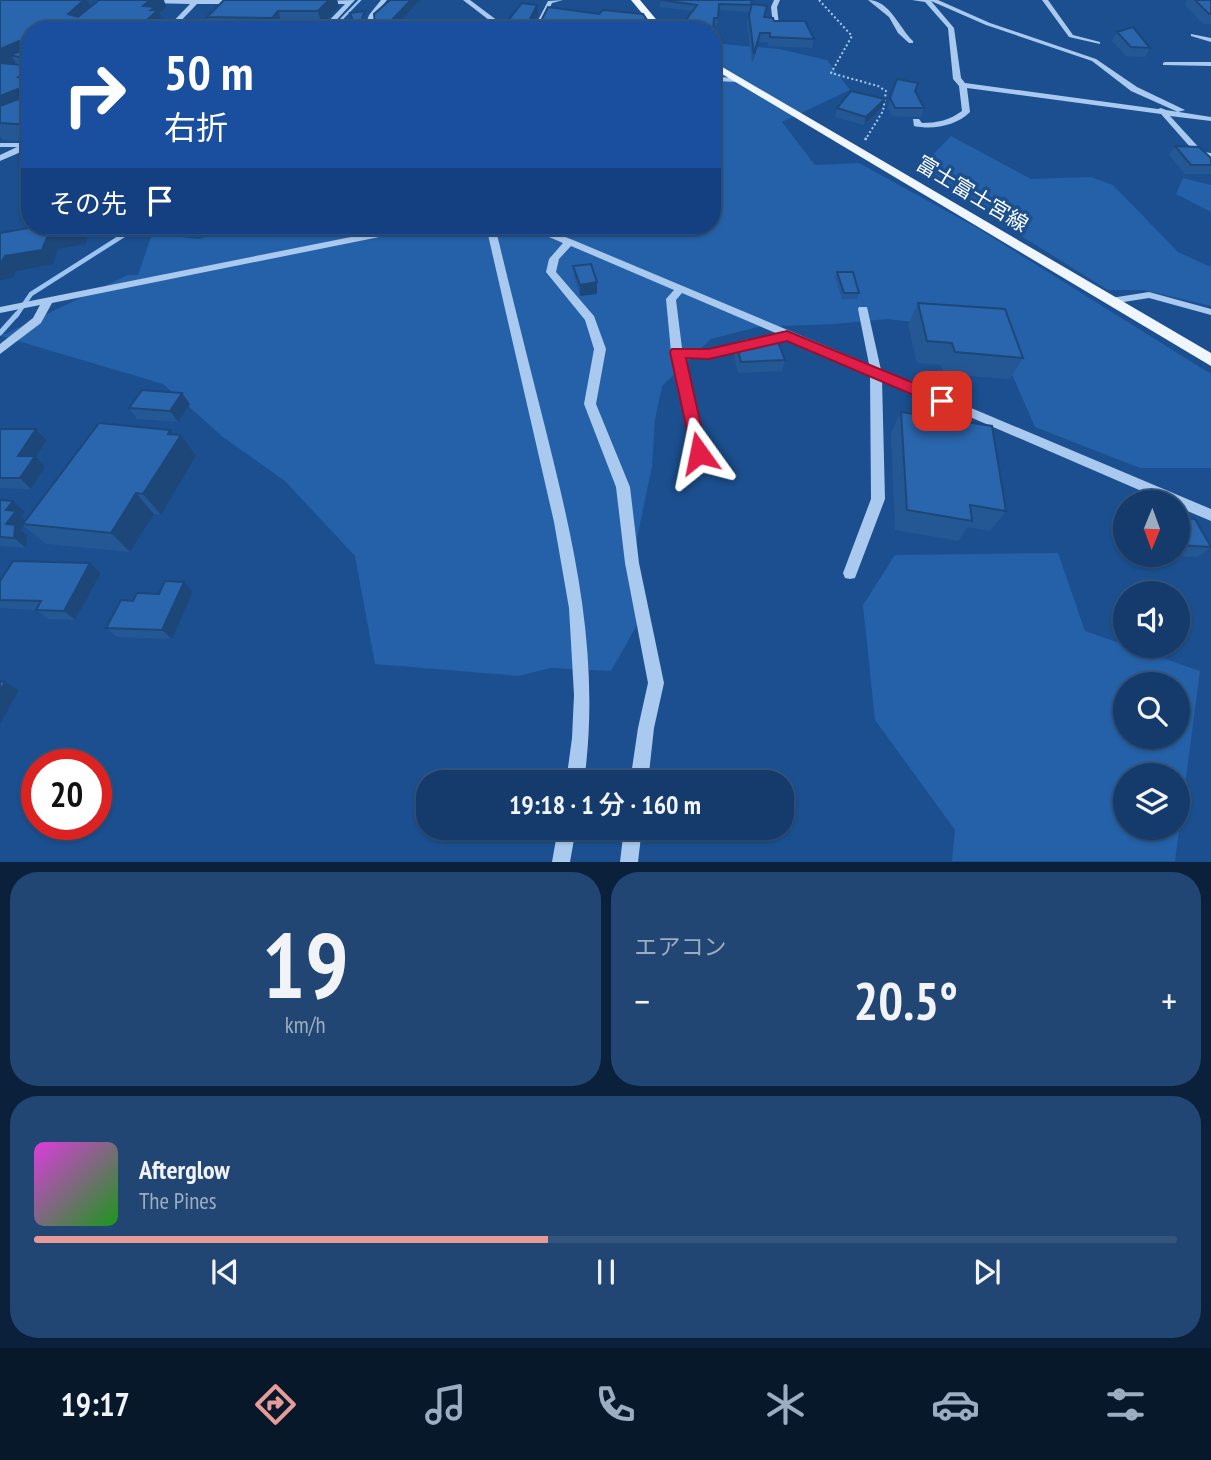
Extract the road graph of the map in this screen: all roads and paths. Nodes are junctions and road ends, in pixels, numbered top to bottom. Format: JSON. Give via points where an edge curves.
{"nodes":[{"id":1,"x":384,"y":0,"type":"edge"},
{"id":2,"x":466,"y":0,"type":"edge"},
{"id":3,"x":560,"y":0,"type":"edge"},
{"id":4,"x":635,"y":0,"type":"edge"},
{"id":5,"x":777,"y":0,"type":"edge"},
{"id":6,"x":819,"y":0,"type":"edge"},
{"id":7,"x":871,"y":0,"type":"edge"},
{"id":8,"x":915,"y":0,"type":"edge"},
{"id":9,"x":930,"y":0,"type":"edge"},
{"id":10,"x":1045,"y":0,"type":"edge"},
{"id":11,"x":351,"y":1,"type":"edge"},
{"id":12,"x":142,"y":2,"type":"edge"},
{"id":13,"x":195,"y":2,"type":"junction"},
{"id":14,"x":247,"y":2,"type":"edge"},
{"id":15,"x":311,"y":2,"type":"edge"},
{"id":16,"x":177,"y":21,"type":"edge"},
{"id":17,"x":332,"y":21,"type":"edge"},
{"id":18,"x":370,"y":21,"type":"edge"},
{"id":19,"x":495,"y":21,"type":"edge"},
{"id":20,"x":540,"y":21,"type":"edge"},
{"id":21,"x":654,"y":21,"type":"edge"},
{"id":22,"x":776,"y":25,"type":"edge"},
{"id":23,"x":1193,"y":35,"type":"dead end"},
{"id":24,"x":1211,"y":40,"type":"edge"},
{"id":25,"x":911,"y":42,"type":"dead end"},
{"id":26,"x":1098,"y":43,"type":"dead end"},
{"id":27,"x":1165,"y":64,"type":"dead end"},
{"id":28,"x":1211,"y":64,"type":"edge"},
{"id":29,"x":721,"y":69,"type":"edge"},
{"id":30,"x":721,"y":79,"type":"edge"},
{"id":31,"x":740,"y":80,"type":"junction"},
{"id":32,"x":963,"y":85,"type":"junction"},
{"id":33,"x":1153,"y":99,"type":"junction"},
{"id":34,"x":1163,"y":113,"type":"junction"},
{"id":35,"x":1207,"y":119,"type":"edge"},
{"id":36,"x":916,"y":121,"type":"dead end"},
{"id":37,"x":0,"y":145,"type":"edge"},
{"id":38,"x":21,"y":145,"type":"edge"},
{"id":39,"x":21,"y":149,"type":"edge"},
{"id":40,"x":857,"y":150,"type":"junction"},
{"id":41,"x":1211,"y":155,"type":"edge"},
{"id":42,"x":0,"y":158,"type":"edge"},
{"id":43,"x":375,"y":235,"type":"edge"},
{"id":44,"x":492,"y":235,"type":"edge"},
{"id":45,"x":552,"y":235,"type":"edge"},
{"id":46,"x":570,"y":242,"type":"junction"},
{"id":47,"x":680,"y":289,"type":"junction"},
{"id":48,"x":1111,"y":301,"type":"junction"},
{"id":49,"x":47,"y":302,"type":"junction"},
{"id":50,"x":863,"y":309,"type":"dead end"},
{"id":51,"x":0,"y":310,"type":"edge"},
{"id":52,"x":1211,"y":312,"type":"edge"},
{"id":53,"x":787,"y":335,"type":"junction"},
{"id":54,"x":0,"y":350,"type":"edge"},
{"id":55,"x":677,"y":352,"type":"junction"},
{"id":56,"x":1211,"y":360,"type":"edge"},
{"id":57,"x":876,"y":373,"type":"junction"},
{"id":58,"x":699,"y":453,"type":"dead end"},
{"id":59,"x":1211,"y":515,"type":"edge"},
{"id":60,"x":850,"y":573,"type":"dead end"},
{"id":61,"x":577,"y":770,"type":"edge"},
{"id":62,"x":641,"y":770,"type":"edge"},
{"id":63,"x":565,"y":840,"type":"edge"},
{"id":64,"x":632,"y":840,"type":"edge"},
{"id":65,"x":561,"y":862,"type":"edge"},
{"id":66,"x":629,"y":862,"type":"edge"}],
"edges":[{"from":1,"to":18,"type":"street"},
{"from":2,"to":19,"type":"street"},
{"from":3,"to":20,"type":"street","via":[[550,2]]},
{"from":4,"to":21,"type":"main road"},
{"from":5,"to":22,"type":"street"},
{"from":6,"to":40,"type":"path","via":[[852,36],[831,74],[886,91],[886,106]]},
{"from":7,"to":25,"type":"street","via":[[892,16]]},
{"from":8,"to":9,"type":"street"},
{"from":9,"to":32,"type":"street","via":[[951,28],[957,79]]},
{"from":9,"to":33,"type":"street","via":[[1094,60]]},
{"from":10,"to":26,"type":"street","via":[[1071,36]]},
{"from":11,"to":15,"type":"street"},
{"from":11,"to":17,"type":"street"},
{"from":12,"to":13,"type":"street"},
{"from":13,"to":14,"type":"street"},
{"from":13,"to":16,"type":"street"},
{"from":23,"to":24,"type":"street"},
{"from":27,"to":28,"type":"street"},
{"from":29,"to":31,"type":"main road","name":"富士富士宮線"},
{"from":30,"to":31,"type":"street"},
{"from":31,"to":40,"type":"main road","name":"富士富士宮線"},
{"from":32,"to":34,"type":"street"},
{"from":32,"to":36,"type":"street","via":[[966,112],[961,117],[926,127]]},
{"from":33,"to":34,"type":"street"},
{"from":33,"to":35,"type":"street"},
{"from":34,"to":35,"type":"street"},
{"from":34,"to":41,"type":"street","via":[[1200,154]]},
{"from":37,"to":38,"type":"street"},
{"from":39,"to":42,"type":"street"},
{"from":40,"to":48,"type":"main road","name":"富士富士宮線"},
{"from":43,"to":49,"type":"street"},
{"from":44,"to":61,"type":"street","via":[[561,521],[582,644]]},
{"from":45,"to":46,"type":"street"},
{"from":46,"to":47,"type":"street"},
{"from":46,"to":62,"type":"street","via":[[556,255],[551,272],[590,319],[600,349],[590,404],[623,487],[632,564],[656,683]]},
{"from":47,"to":53,"type":"street"},
{"from":47,"to":55,"type":"street","via":[[671,299]]},
{"from":48,"to":52,"type":"street","via":[[1149,295]]},
{"from":48,"to":56,"type":"main road","name":"富士富士宮線"},
{"from":49,"to":51,"type":"street"},
{"from":49,"to":54,"type":"street","via":[[37,320]]},
{"from":50,"to":57,"type":"street"},
{"from":53,"to":55,"type":"street","via":[[709,354]]},
{"from":53,"to":57,"type":"street"},
{"from":55,"to":58,"type":"street"},
{"from":57,"to":59,"type":"street"},
{"from":57,"to":60,"type":"street","via":[[878,499]]},
{"from":63,"to":65,"type":"street"},
{"from":64,"to":66,"type":"street"}]}
